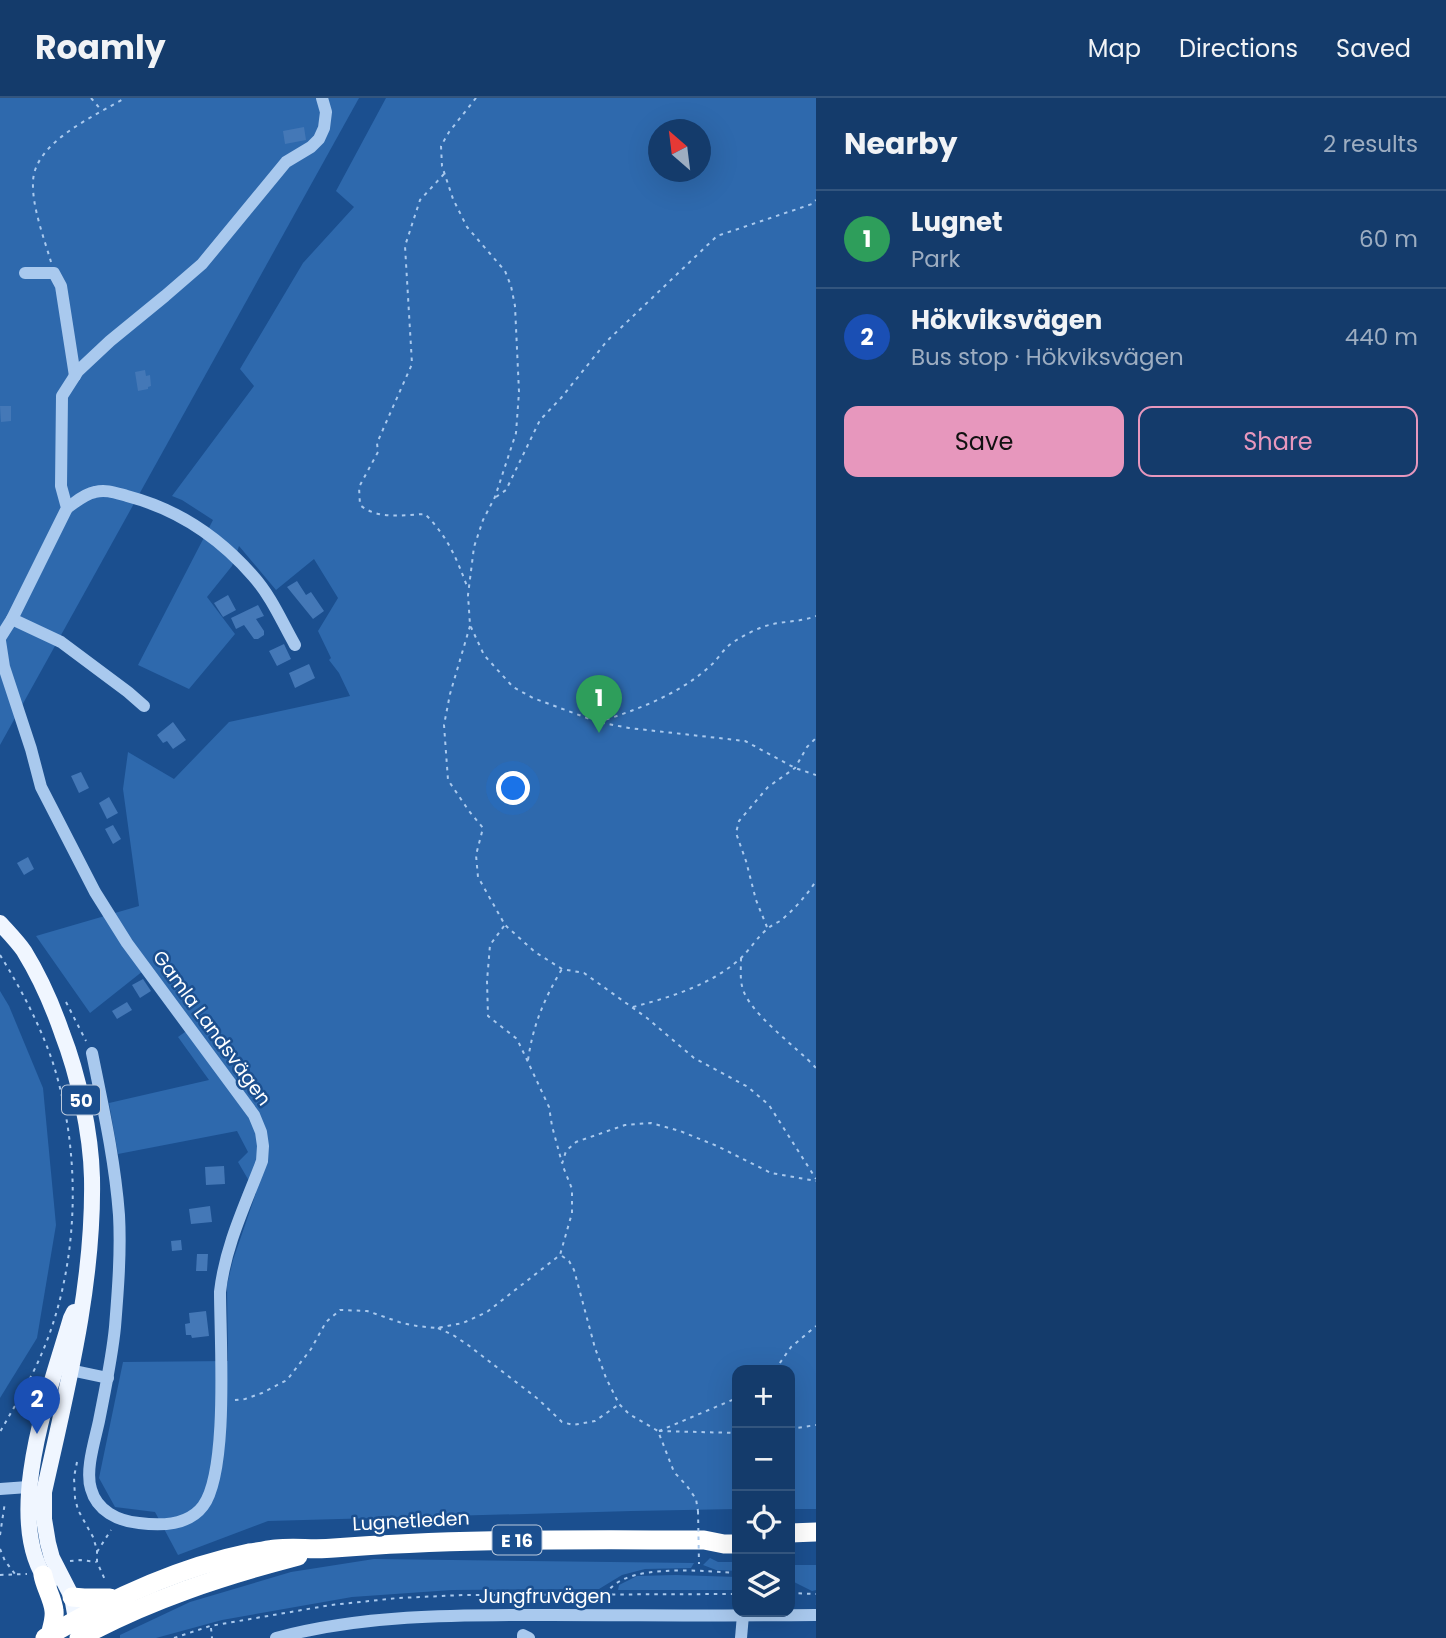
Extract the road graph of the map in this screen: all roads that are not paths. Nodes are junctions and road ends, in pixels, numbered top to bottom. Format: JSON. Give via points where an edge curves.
{"nodes":[{"id":1,"x":322,"y":98,"type":"edge"},
{"id":2,"x":25,"y":274,"type":"dead end"},
{"id":3,"x":75,"y":376,"type":"junction"},
{"id":4,"x":67,"y":508,"type":"junction"},
{"id":5,"x":12,"y":619,"type":"junction"},
{"id":6,"x":0,"y":640,"type":"edge"},
{"id":7,"x":295,"y":645,"type":"dead end"},
{"id":8,"x":144,"y":706,"type":"dead end"},
{"id":9,"x":0,"y":923,"type":"edge"},
{"id":10,"x":92,"y":1053,"type":"dead end"},
{"id":11,"x":63,"y":1368,"type":"junction"},
{"id":12,"x":108,"y":1378,"type":"junction"},
{"id":13,"x":36,"y":1487,"type":"junction"},
{"id":14,"x":4,"y":1489,"type":"edge"},
{"id":15,"x":816,"y":1532,"type":"edge"},
{"id":16,"x":795,"y":1533,"type":"edge"},
{"id":17,"x":732,"y":1535,"type":"edge"},
{"id":18,"x":704,"y":1540,"type":"junction"},
{"id":19,"x":732,"y":1544,"type":"edge"},
{"id":20,"x":795,"y":1544,"type":"edge"},
{"id":21,"x":816,"y":1545,"type":"edge"},
{"id":22,"x":330,"y":1549,"type":"junction"},
{"id":23,"x":37,"y":1574,"type":"junction"},
{"id":24,"x":111,"y":1594,"type":"junction"},
{"id":25,"x":72,"y":1597,"type":"junction"},
{"id":26,"x":732,"y":1615,"type":"edge"},
{"id":27,"x":795,"y":1615,"type":"edge"},
{"id":28,"x":816,"y":1615,"type":"edge"},
{"id":29,"x":743,"y":1617,"type":"edge"},
{"id":30,"x":80,"y":1631,"type":"edge"},
{"id":31,"x":333,"y":1632,"type":"edge"},
{"id":32,"x":47,"y":1637,"type":"edge"},
{"id":33,"x":276,"y":1638,"type":"edge"},
{"id":34,"x":523,"y":1638,"type":"edge"},
{"id":35,"x":529,"y":1638,"type":"edge"},
{"id":36,"x":741,"y":1638,"type":"edge"}],
"edges":[{"from":1,"to":3,"type":"street","via":[[326,112],[318,139],[286,162],[202,264]]},
{"from":2,"to":3,"type":"street","via":[[54,273],[61,286]]},
{"from":3,"to":4,"type":"street","via":[[62,396],[61,486]]},
{"from":4,"to":5,"type":"street"},
{"from":4,"to":7,"type":"street","via":[[84,495],[108,491],[166,509],[203,530],[255,577]]},
{"from":5,"to":6,"type":"street"},
{"from":5,"to":8,"type":"street","via":[[61,642]]},
{"from":6,"to":12,"type":"street","name":"Gamla Landsvägen","via":[[41,787],[95,892],[127,943],[254,1115],[261,1132],[262,1161],[221,1278],[216,1472],[202,1507],[187,1519],[162,1525],[137,1523],[118,1518],[94,1498],[89,1479],[91,1459]]},
{"from":9,"to":11,"type":"main road","number":"50","via":[[22,949],[49,997],[72,1059],[86,1124],[92,1175],[91,1230],[83,1297],[71,1318]]},
{"from":10,"to":12,"type":"street","via":[[119,1218],[116,1318]]},
{"from":11,"to":12,"type":"street"},
{"from":11,"to":13,"type":"main road","number":"50","via":[[37,1434]]},
{"from":13,"to":14,"type":"street"},
{"from":13,"to":23,"type":"main road","number":"50","via":[[30,1533]]},
{"from":13,"to":25,"type":"main road","number":"50","via":[[52,1558]]},
{"from":15,"to":16,"type":"highway"},
{"from":17,"to":18,"type":"highway","name":"Lugnetleden","number":"E 16"},
{"from":18,"to":19,"type":"highway","name":"Lugnetleden","number":"E 16"},
{"from":18,"to":22,"type":"highway","name":"Lugnetleden","number":"E 16","via":[[433,1542]]},
{"from":20,"to":21,"type":"highway"},
{"from":22,"to":24,"type":"highway","name":"Lugnetleden","number":"E 16","via":[[247,1554]]},
{"from":22,"to":30,"type":"highway","name":"Lugnetleden","number":"E 16","via":[[187,1588]]},
{"from":23,"to":30,"type":"main road","number":"50"},
{"from":23,"to":32,"type":"highway","number":"50","via":[[54,1609]]},
{"from":24,"to":25,"type":"highway"},
{"from":24,"to":30,"type":"highway","name":"Lugnetleden","number":"E 16"},
{"from":25,"to":30,"type":"main road","number":"50"},
{"from":26,"to":31,"type":"street","name":"Jungfruvägen","via":[[379,1619]]},
{"from":27,"to":28,"type":"street","name":"Jungfruvägen"},
{"from":29,"to":36,"type":"street"},
{"from":30,"to":32,"type":"highway","name":"Lugnetleden","number":"E 16"},
{"from":31,"to":33,"type":"street","name":"Jungfruvägen"},
{"from":34,"to":35,"type":"street","via":[[523,1634]]}]}
